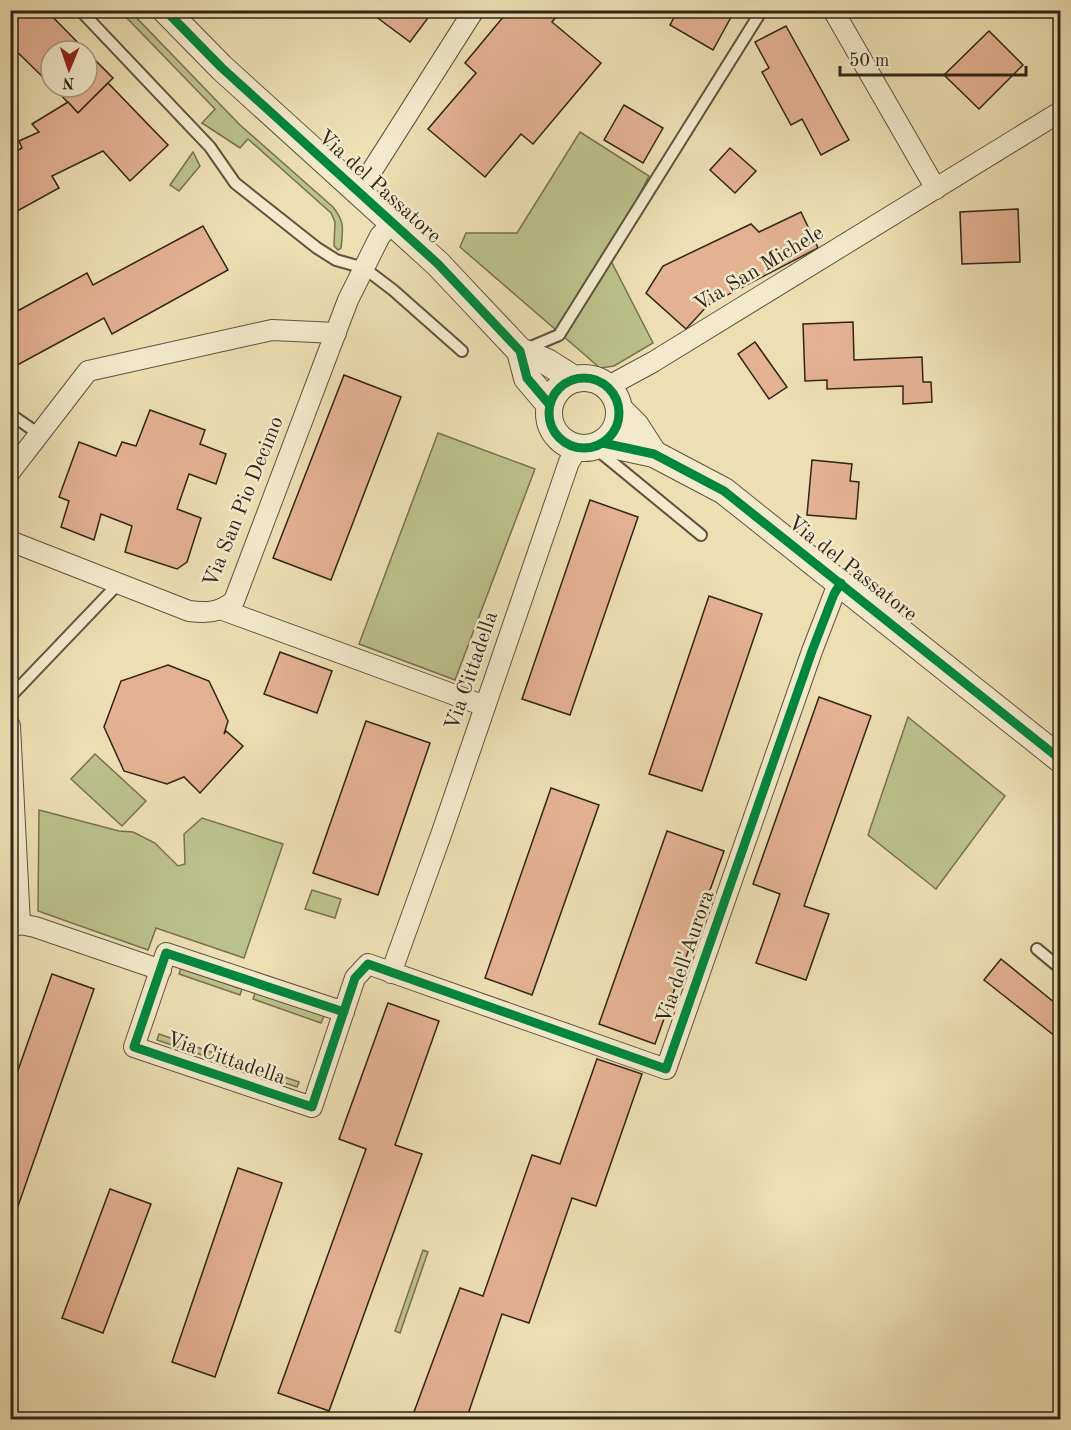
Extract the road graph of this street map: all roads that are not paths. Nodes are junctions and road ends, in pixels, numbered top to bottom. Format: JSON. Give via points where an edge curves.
{"nodes":[{"id":1,"x":80,"y":10,"type":"edge"},
{"id":2,"x":165,"y":10,"type":"edge"},
{"id":3,"x":474,"y":10,"type":"edge"},
{"id":4,"x":762,"y":10,"type":"edge"},
{"id":5,"x":833,"y":10,"type":"edge"},
{"id":6,"x":1060,"y":112,"type":"edge"},
{"id":7,"x":936,"y":189,"type":"junction"},
{"id":8,"x":359,"y":191,"type":"junction"},
{"id":9,"x":393,"y":222,"type":"junction"},
{"id":10,"x":364,"y":268,"type":"junction"},
{"id":11,"x":336,"y":333,"type":"junction"},
{"id":12,"x":462,"y":351,"type":"dead end"},
{"id":13,"x":520,"y":351,"type":"junction"},
{"id":14,"x":574,"y":379,"type":"junction"},
{"id":15,"x":607,"y":387,"type":"junction"},
{"id":16,"x":549,"y":404,"type":"junction"},
{"id":17,"x":619,"y":409,"type":"junction"},
{"id":18,"x":10,"y":414,"type":"edge"},
{"id":19,"x":39,"y":434,"type":"junction"},
{"id":20,"x":592,"y":446,"type":"junction"},
{"id":21,"x":654,"y":454,"type":"junction"},
{"id":22,"x":10,"y":472,"type":"edge"},
{"id":23,"x":701,"y":536,"type":"dead end"},
{"id":24,"x":10,"y":541,"type":"edge"},
{"id":25,"x":119,"y":583,"type":"junction"},
{"id":26,"x":841,"y":583,"type":"junction"},
{"id":27,"x":223,"y":610,"type":"junction"},
{"id":28,"x":10,"y":697,"type":"edge"},
{"id":29,"x":485,"y":706,"type":"junction"},
{"id":30,"x":10,"y":726,"type":"edge"},
{"id":31,"x":1060,"y":759,"type":"edge"},
{"id":32,"x":15,"y":926,"type":"edge"},
{"id":33,"x":1037,"y":949,"type":"dead end"},
{"id":34,"x":1060,"y":968,"type":"edge"},
{"id":35,"x":160,"y":970,"type":"junction"},
{"id":36,"x":391,"y":973,"type":"junction"},
{"id":37,"x":344,"y":1012,"type":"junction"}],
"edges":[{"from":1,"to":10,"type":"lane","via":[[210,147],[235,183],[317,248],[336,260]]},
{"from":2,"to":8,"type":"street","name":"Via del Passatore","via":[[222,68]]},
{"from":3,"to":8,"type":"street","name":"Via del Passatore"},
{"from":4,"to":13,"type":"lane","via":[[559,335]]},
{"from":5,"to":7,"type":"street"},
{"from":6,"to":7,"type":"street","name":"Via San Michele"},
{"from":7,"to":15,"type":"street","name":"Via San Michele"},
{"from":8,"to":9,"type":"street","name":"Via del Passatore"},
{"from":9,"to":10,"type":"street","name":"Via San Pio Decimo","via":[[380,236]]},
{"from":9,"to":13,"type":"street","name":"Via del Passatore"},
{"from":10,"to":11,"type":"street","name":"Via San Pio Decimo"},
{"from":10,"to":12,"type":"lane"},
{"from":11,"to":19,"type":"street","via":[[272,330],[88,371]]},
{"from":11,"to":27,"type":"street","name":"Via San Pio Decimo","via":[[234,601]]},
{"from":13,"to":14,"type":"street","name":"Via del Passatore"},
{"from":13,"to":16,"type":"street","name":"Via del Passatore","via":[[527,378]]},
{"from":14,"to":15,"type":"street","via":[[586,378]]},
{"from":14,"to":16,"type":"street","via":[[563,385]]},
{"from":15,"to":17,"type":"street"},
{"from":16,"to":20,"type":"street","via":[[548,416],[558,438],[567,444]]},
{"from":17,"to":20,"type":"street","via":[[616,428]]},
{"from":17,"to":21,"type":"street","name":"Via del Passatore"},
{"from":18,"to":19,"type":"lane"},
{"from":19,"to":22,"type":"street"},
{"from":20,"to":21,"type":"street","name":"Via del Passatore"},
{"from":20,"to":23,"type":"lane"},
{"from":20,"to":29,"type":"street","name":"Via Cittadella","via":[[569,462]]},
{"from":21,"to":26,"type":"street","name":"Via del Passatore","via":[[724,491]]},
{"from":24,"to":25,"type":"street","name":"Via San Pio Decimo"},
{"from":25,"to":27,"type":"street","name":"Via San Pio Decimo","via":[[189,611]]},
{"from":25,"to":28,"type":"lane"},
{"from":26,"to":31,"type":"street","name":"Via del Passatore"},
{"from":26,"to":36,"type":"street","name":"Via dell'Aurora","via":[[812,651],[666,1069]]},
{"from":27,"to":29,"type":"street"},
{"from":29,"to":36,"type":"street","name":"Via Cittadella"},
{"from":30,"to":32,"type":"street"},
{"from":32,"to":35,"type":"street","via":[[35,927]]},
{"from":33,"to":34,"type":"lane"},
{"from":35,"to":37,"type":"street","via":[[166,953]]},
{"from":35,"to":37,"type":"street","name":"Via Cittadella","via":[[134,1047],[312,1107]]},
{"from":36,"to":37,"type":"street","name":"Via Cittadella","via":[[368,964],[356,978]]}]}
